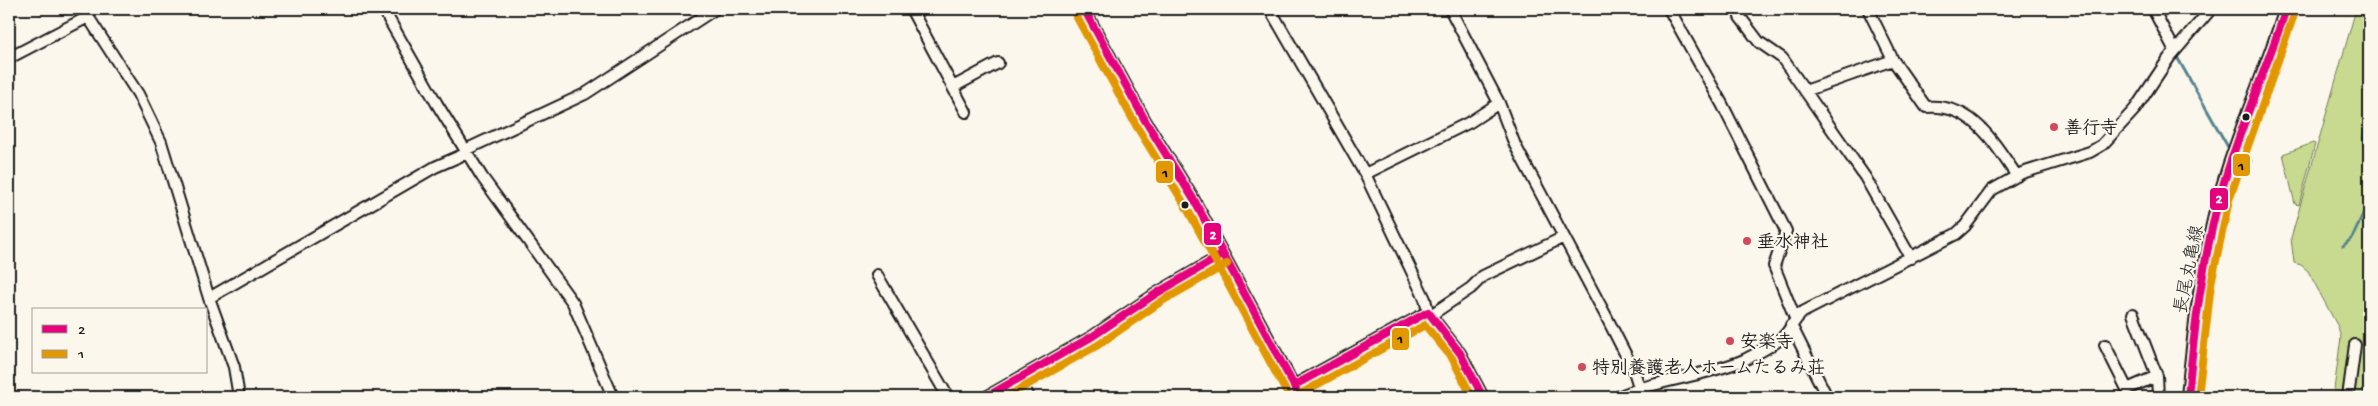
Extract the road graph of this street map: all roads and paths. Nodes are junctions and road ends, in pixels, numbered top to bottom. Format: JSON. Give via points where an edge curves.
{"nodes":[{"id":1,"x":383,"y":9,"type":"edge"},
{"id":2,"x":715,"y":9,"type":"edge"},
{"id":3,"x":911,"y":9,"type":"edge"},
{"id":4,"x":1084,"y":9,"type":"edge"},
{"id":5,"x":1270,"y":9,"type":"edge"},
{"id":6,"x":1450,"y":9,"type":"edge"},
{"id":7,"x":1669,"y":9,"type":"edge"},
{"id":8,"x":1739,"y":9,"type":"edge"},
{"id":9,"x":1868,"y":9,"type":"edge"},
{"id":10,"x":2153,"y":9,"type":"edge"},
{"id":11,"x":2211,"y":9,"type":"edge"},
{"id":12,"x":2286,"y":9,"type":"edge"},
{"id":13,"x":86,"y":13,"type":"edge"},
{"id":14,"x":2175,"y":51,"type":"junction"},
{"id":15,"x":9,"y":58,"type":"edge"},
{"id":16,"x":1893,"y":60,"type":"junction"},
{"id":17,"x":998,"y":63,"type":"dead end"},
{"id":18,"x":953,"y":87,"type":"junction"},
{"id":19,"x":1805,"y":91,"type":"junction"},
{"id":20,"x":1499,"y":103,"type":"junction"},
{"id":21,"x":966,"y":112,"type":"dead end"},
{"id":22,"x":466,"y":152,"type":"junction"},
{"id":23,"x":1365,"y":174,"type":"junction"},
{"id":24,"x":2017,"y":176,"type":"junction"},
{"id":25,"x":1564,"y":237,"type":"junction"},
{"id":26,"x":1222,"y":256,"type":"junction"},
{"id":27,"x":1911,"y":258,"type":"junction"},
{"id":28,"x":877,"y":275,"type":"dead end"},
{"id":29,"x":209,"y":298,"type":"junction"},
{"id":30,"x":1430,"y":313,"type":"junction"},
{"id":31,"x":2133,"y":314,"type":"dead end"},
{"id":32,"x":1793,"y":321,"type":"junction"},
{"id":33,"x":2106,"y":345,"type":"dead end"},
{"id":34,"x":2355,"y":345,"type":"dead end"},
{"id":35,"x":2157,"y":376,"type":"junction"},
{"id":36,"x":1014,"y":380,"type":"junction"},
{"id":37,"x":1295,"y":385,"type":"junction"},
{"id":38,"x":1639,"y":387,"type":"junction"},
{"id":39,"x":239,"y":397,"type":"edge"},
{"id":40,"x":613,"y":397,"type":"edge"},
{"id":41,"x":948,"y":397,"type":"edge"},
{"id":42,"x":986,"y":397,"type":"edge"},
{"id":43,"x":1029,"y":397,"type":"edge"},
{"id":44,"x":1300,"y":397,"type":"edge"},
{"id":45,"x":1483,"y":397,"type":"edge"},
{"id":46,"x":1618,"y":397,"type":"edge"},
{"id":47,"x":1827,"y":397,"type":"edge"},
{"id":48,"x":2158,"y":397,"type":"edge"},
{"id":49,"x":2188,"y":397,"type":"edge"},
{"id":50,"x":2348,"y":397,"type":"edge"}],
"edges":[{"from":1,"to":22,"type":"street"},
{"from":2,"to":22,"type":"street","via":[[585,94]]},
{"from":3,"to":18,"type":"street"},
{"from":4,"to":26,"type":"street","via":[[1137,107],[1194,200]]},
{"from":5,"to":23,"type":"street"},
{"from":6,"to":20,"type":"street"},
{"from":7,"to":32,"type":"street","via":[[1722,104],[1786,231],[1774,266]]},
{"from":8,"to":19,"type":"street","via":[[1740,16],[1759,42],[1782,58]]},
{"from":9,"to":16,"type":"street"},
{"from":10,"to":14,"type":"street"},
{"from":11,"to":14,"type":"street"},
{"from":12,"to":49,"type":"main road","name":"長尾丸亀線","via":[[2228,170],[2208,246],[2194,328]]},
{"from":13,"to":15,"type":"street"},
{"from":13,"to":29,"type":"street","via":[[150,116]]},
{"from":14,"to":24,"type":"street","via":[[2135,109],[2102,144],[2090,152]]},
{"from":16,"to":19,"type":"street"},
{"from":16,"to":24,"type":"street","via":[[1926,107],[1953,109],[1969,117]]},
{"from":17,"to":18,"type":"street"},
{"from":18,"to":21,"type":"street"},
{"from":19,"to":27,"type":"street","via":[[1864,177]]},
{"from":20,"to":23,"type":"street","via":[[1470,122]]},
{"from":20,"to":25,"type":"street","via":[[1515,145]]},
{"from":22,"to":29,"type":"street"},
{"from":22,"to":40,"type":"street","via":[[573,303]]},
{"from":23,"to":30,"type":"street"},
{"from":24,"to":27,"type":"street","via":[[1992,190],[1956,234]]},
{"from":25,"to":30,"type":"street","via":[[1484,276],[1471,288]]},
{"from":25,"to":38,"type":"street"},
{"from":26,"to":36,"type":"street","via":[[1164,288],[1093,336]]},
{"from":26,"to":37,"type":"street"},
{"from":27,"to":32,"type":"street","via":[[1811,307]]},
{"from":28,"to":41,"type":"street"},
{"from":29,"to":39,"type":"street","via":[[234,367]]},
{"from":30,"to":37,"type":"street"},
{"from":30,"to":45,"type":"street","via":[[1460,353]]},
{"from":31,"to":35,"type":"street"},
{"from":32,"to":38,"type":"street","via":[[1785,336],[1745,359]]},
{"from":32,"to":47,"type":"street"},
{"from":33,"to":35,"type":"street","via":[[2127,389]]},
{"from":34,"to":50,"type":"street"},
{"from":35,"to":48,"type":"street"},
{"from":36,"to":42,"type":"street"},
{"from":36,"to":43,"type":"street","via":[[1022,384]]},
{"from":37,"to":44,"type":"street"},
{"from":38,"to":46,"type":"street"}]}
